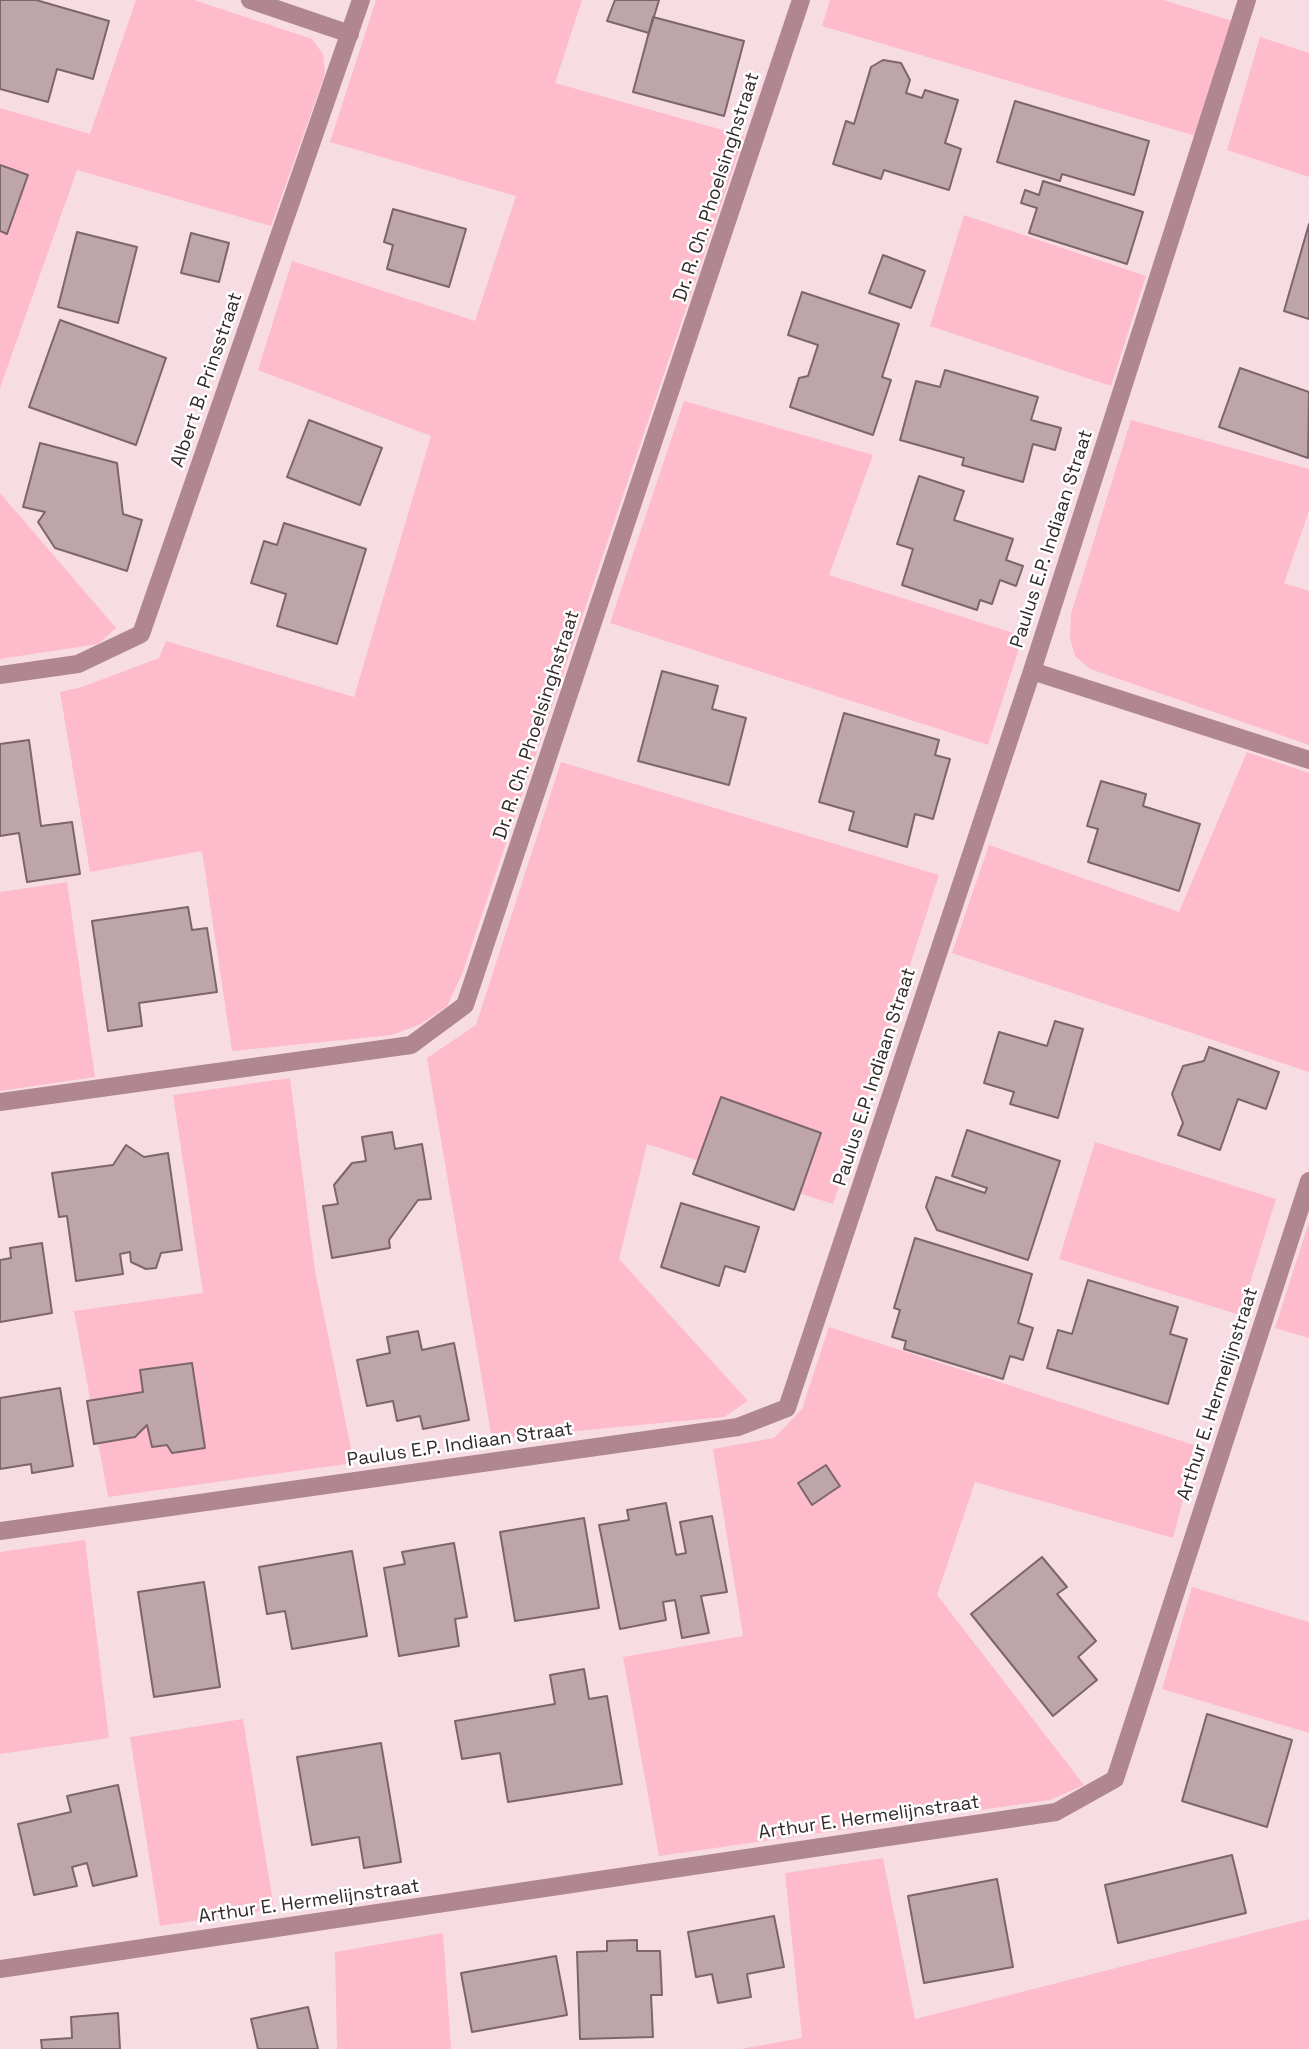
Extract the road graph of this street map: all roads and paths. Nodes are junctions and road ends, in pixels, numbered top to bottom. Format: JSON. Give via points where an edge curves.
{"nodes":[{"id":1,"x":250,"y":0,"type":"edge"},
{"id":2,"x":361,"y":0,"type":"edge"},
{"id":3,"x":801,"y":0,"type":"edge"},
{"id":4,"x":1247,"y":0,"type":"edge"},
{"id":5,"x":350,"y":34,"type":"junction"},
{"id":6,"x":1032,"y":671,"type":"junction"},
{"id":7,"x":0,"y":675,"type":"edge"},
{"id":8,"x":1309,"y":760,"type":"edge"},
{"id":9,"x":0,"y":1102,"type":"edge"},
{"id":10,"x":1309,"y":1181,"type":"edge"},
{"id":11,"x":0,"y":1531,"type":"edge"},
{"id":12,"x":0,"y":1969,"type":"edge"}],
"edges":[{"from":1,"to":5,"type":"street"},
{"from":2,"to":5,"type":"street","name":"Albert B. Prinsstraat"},
{"from":3,"to":9,"type":"street","name":"Dr. R. Ch. Phoelsinghstraat","via":[[465,1005],[411,1045]]},
{"from":4,"to":6,"type":"street","name":"Paulus E.P. Indiaan Straat"},
{"from":5,"to":7,"type":"street","name":"Albert B. Prinsstraat","via":[[141,634],[78,664]]},
{"from":6,"to":8,"type":"street"},
{"from":6,"to":11,"type":"street","name":"Paulus E.P. Indiaan Straat","via":[[787,1408],[738,1427]]},
{"from":10,"to":12,"type":"street","name":"Arthur E. Hermelijnstraat","via":[[1115,1779],[1056,1812]]}]}
